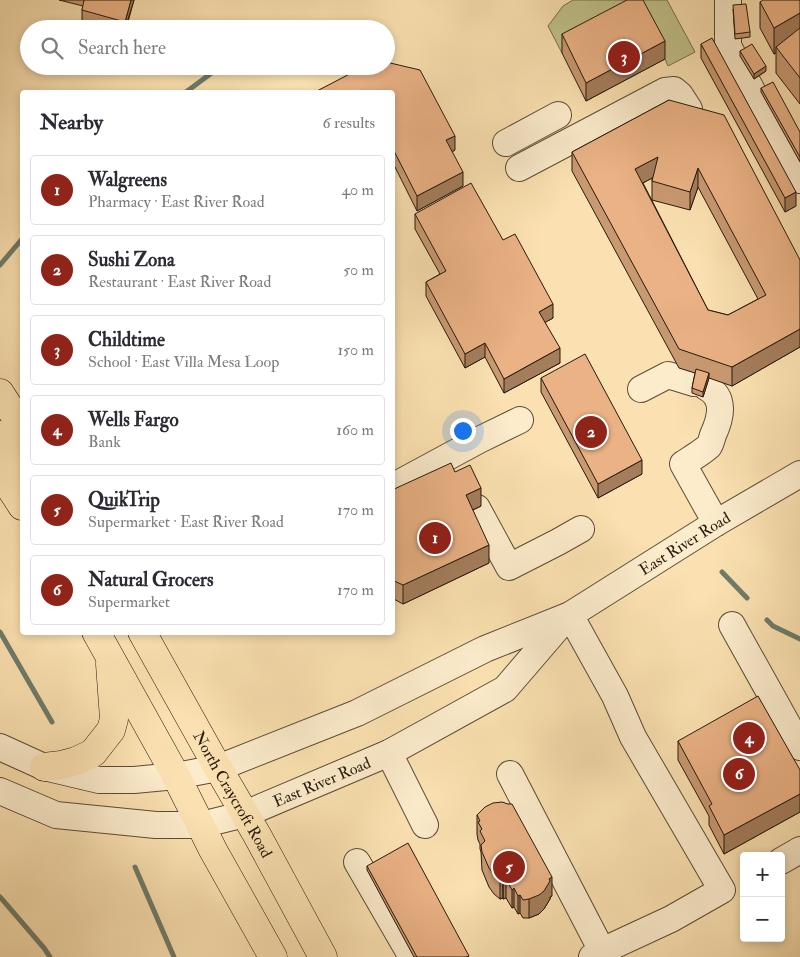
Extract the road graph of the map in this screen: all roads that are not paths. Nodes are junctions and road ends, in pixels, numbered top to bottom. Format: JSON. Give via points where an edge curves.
{"nodes":[{"id":1,"x":728,"y":0,"type":"edge"},
{"id":2,"x":689,"y":109,"type":"edge"},
{"id":3,"x":558,"y":116,"type":"dead end"},
{"id":4,"x":506,"y":143,"type":"dead end"},
{"id":5,"x":519,"y":168,"type":"dead end"},
{"id":6,"x":800,"y":180,"type":"edge"},
{"id":7,"x":642,"y":389,"type":"dead end"},
{"id":8,"x":0,"y":393,"type":"edge"},
{"id":9,"x":520,"y":420,"type":"dead end"},
{"id":10,"x":20,"y":424,"type":"edge"},
{"id":11,"x":0,"y":435,"type":"edge"},
{"id":12,"x":20,"y":467,"type":"edge"},
{"id":13,"x":0,"y":472,"type":"edge"},
{"id":14,"x":800,"y":474,"type":"edge"},
{"id":15,"x":395,"y":486,"type":"edge"},
{"id":16,"x":20,"y":503,"type":"edge"},
{"id":17,"x":477,"y":508,"type":"edge"},
{"id":18,"x":716,"y":523,"type":"junction"},
{"id":19,"x":581,"y":528,"type":"dead end"},
{"id":20,"x":570,"y":615,"type":"junction"},
{"id":21,"x":732,"y":625,"type":"dead end"},
{"id":22,"x":144,"y":635,"type":"edge"},
{"id":23,"x":103,"y":644,"type":"edge"},
{"id":24,"x":0,"y":747,"type":"edge"},
{"id":25,"x":800,"y":747,"type":"edge"},
{"id":26,"x":389,"y":753,"type":"junction"},
{"id":27,"x":44,"y":767,"type":"junction"},
{"id":28,"x":218,"y":768,"type":"junction"},
{"id":29,"x":510,"y":774,"type":"dead end"},
{"id":30,"x":176,"y":776,"type":"junction"},
{"id":31,"x":0,"y":791,"type":"edge"},
{"id":32,"x":245,"y":814,"type":"junction"},
{"id":33,"x":201,"y":825,"type":"junction"},
{"id":34,"x":426,"y":825,"type":"dead end"},
{"id":35,"x":800,"y":850,"type":"edge"},
{"id":36,"x":785,"y":858,"type":"edge"},
{"id":37,"x":357,"y":862,"type":"dead end"},
{"id":38,"x":597,"y":954,"type":"edge"},
{"id":39,"x":272,"y":957,"type":"edge"},
{"id":40,"x":323,"y":957,"type":"edge"},
{"id":41,"x":412,"y":957,"type":"edge"}],
"edges":[{"from":1,"to":6,"type":"street","via":[[728,46]]},
{"from":2,"to":5,"type":"street","via":[[674,90],[665,91]]},
{"from":3,"to":4,"type":"street"},
{"from":7,"to":18,"type":"street","via":[[668,375],[713,390],[718,398],[719,422],[708,446],[683,464]]},
{"from":8,"to":10,"type":"main road"},
{"from":9,"to":15,"type":"street","via":[[456,467]]},
{"from":11,"to":12,"type":"main road"},
{"from":13,"to":16,"type":"main road"},
{"from":14,"to":18,"type":"street","name":"East River Road"},
{"from":17,"to":19,"type":"street","via":[[509,567]]},
{"from":18,"to":20,"type":"street","name":"East River Road"},
{"from":20,"to":26,"type":"street","name":"East River Road","via":[[505,689]]},
{"from":20,"to":28,"type":"street","name":"East River Road","via":[[485,649],[357,713]]},
{"from":20,"to":38,"type":"street","via":[[634,737],[722,890]]},
{"from":21,"to":25,"type":"street"},
{"from":22,"to":28,"type":"main road","name":"North Craycroft Road"},
{"from":23,"to":27,"type":"main road","via":[[114,719],[110,730],[93,753],[76,761]]},
{"from":23,"to":30,"type":"main road"},
{"from":24,"to":27,"type":"street","name":"East River Road"},
{"from":26,"to":32,"type":"street","name":"East River Road"},
{"from":26,"to":34,"type":"street"},
{"from":27,"to":30,"type":"street","name":"East River Road","via":[[99,780]]},
{"from":28,"to":30,"type":"street","name":"East River Road"},
{"from":28,"to":32,"type":"main road","name":"North Craycroft Road"},
{"from":29,"to":38,"type":"street"},
{"from":30,"to":33,"type":"main road"},
{"from":31,"to":33,"type":"street","name":"East River Road","via":[[56,815],[156,825]]},
{"from":32,"to":33,"type":"street","name":"East River Road"},
{"from":32,"to":40,"type":"main road","name":"North Craycroft Road"},
{"from":33,"to":39,"type":"main road"},
{"from":35,"to":36,"type":"street"},
{"from":37,"to":41,"type":"street"}]}
